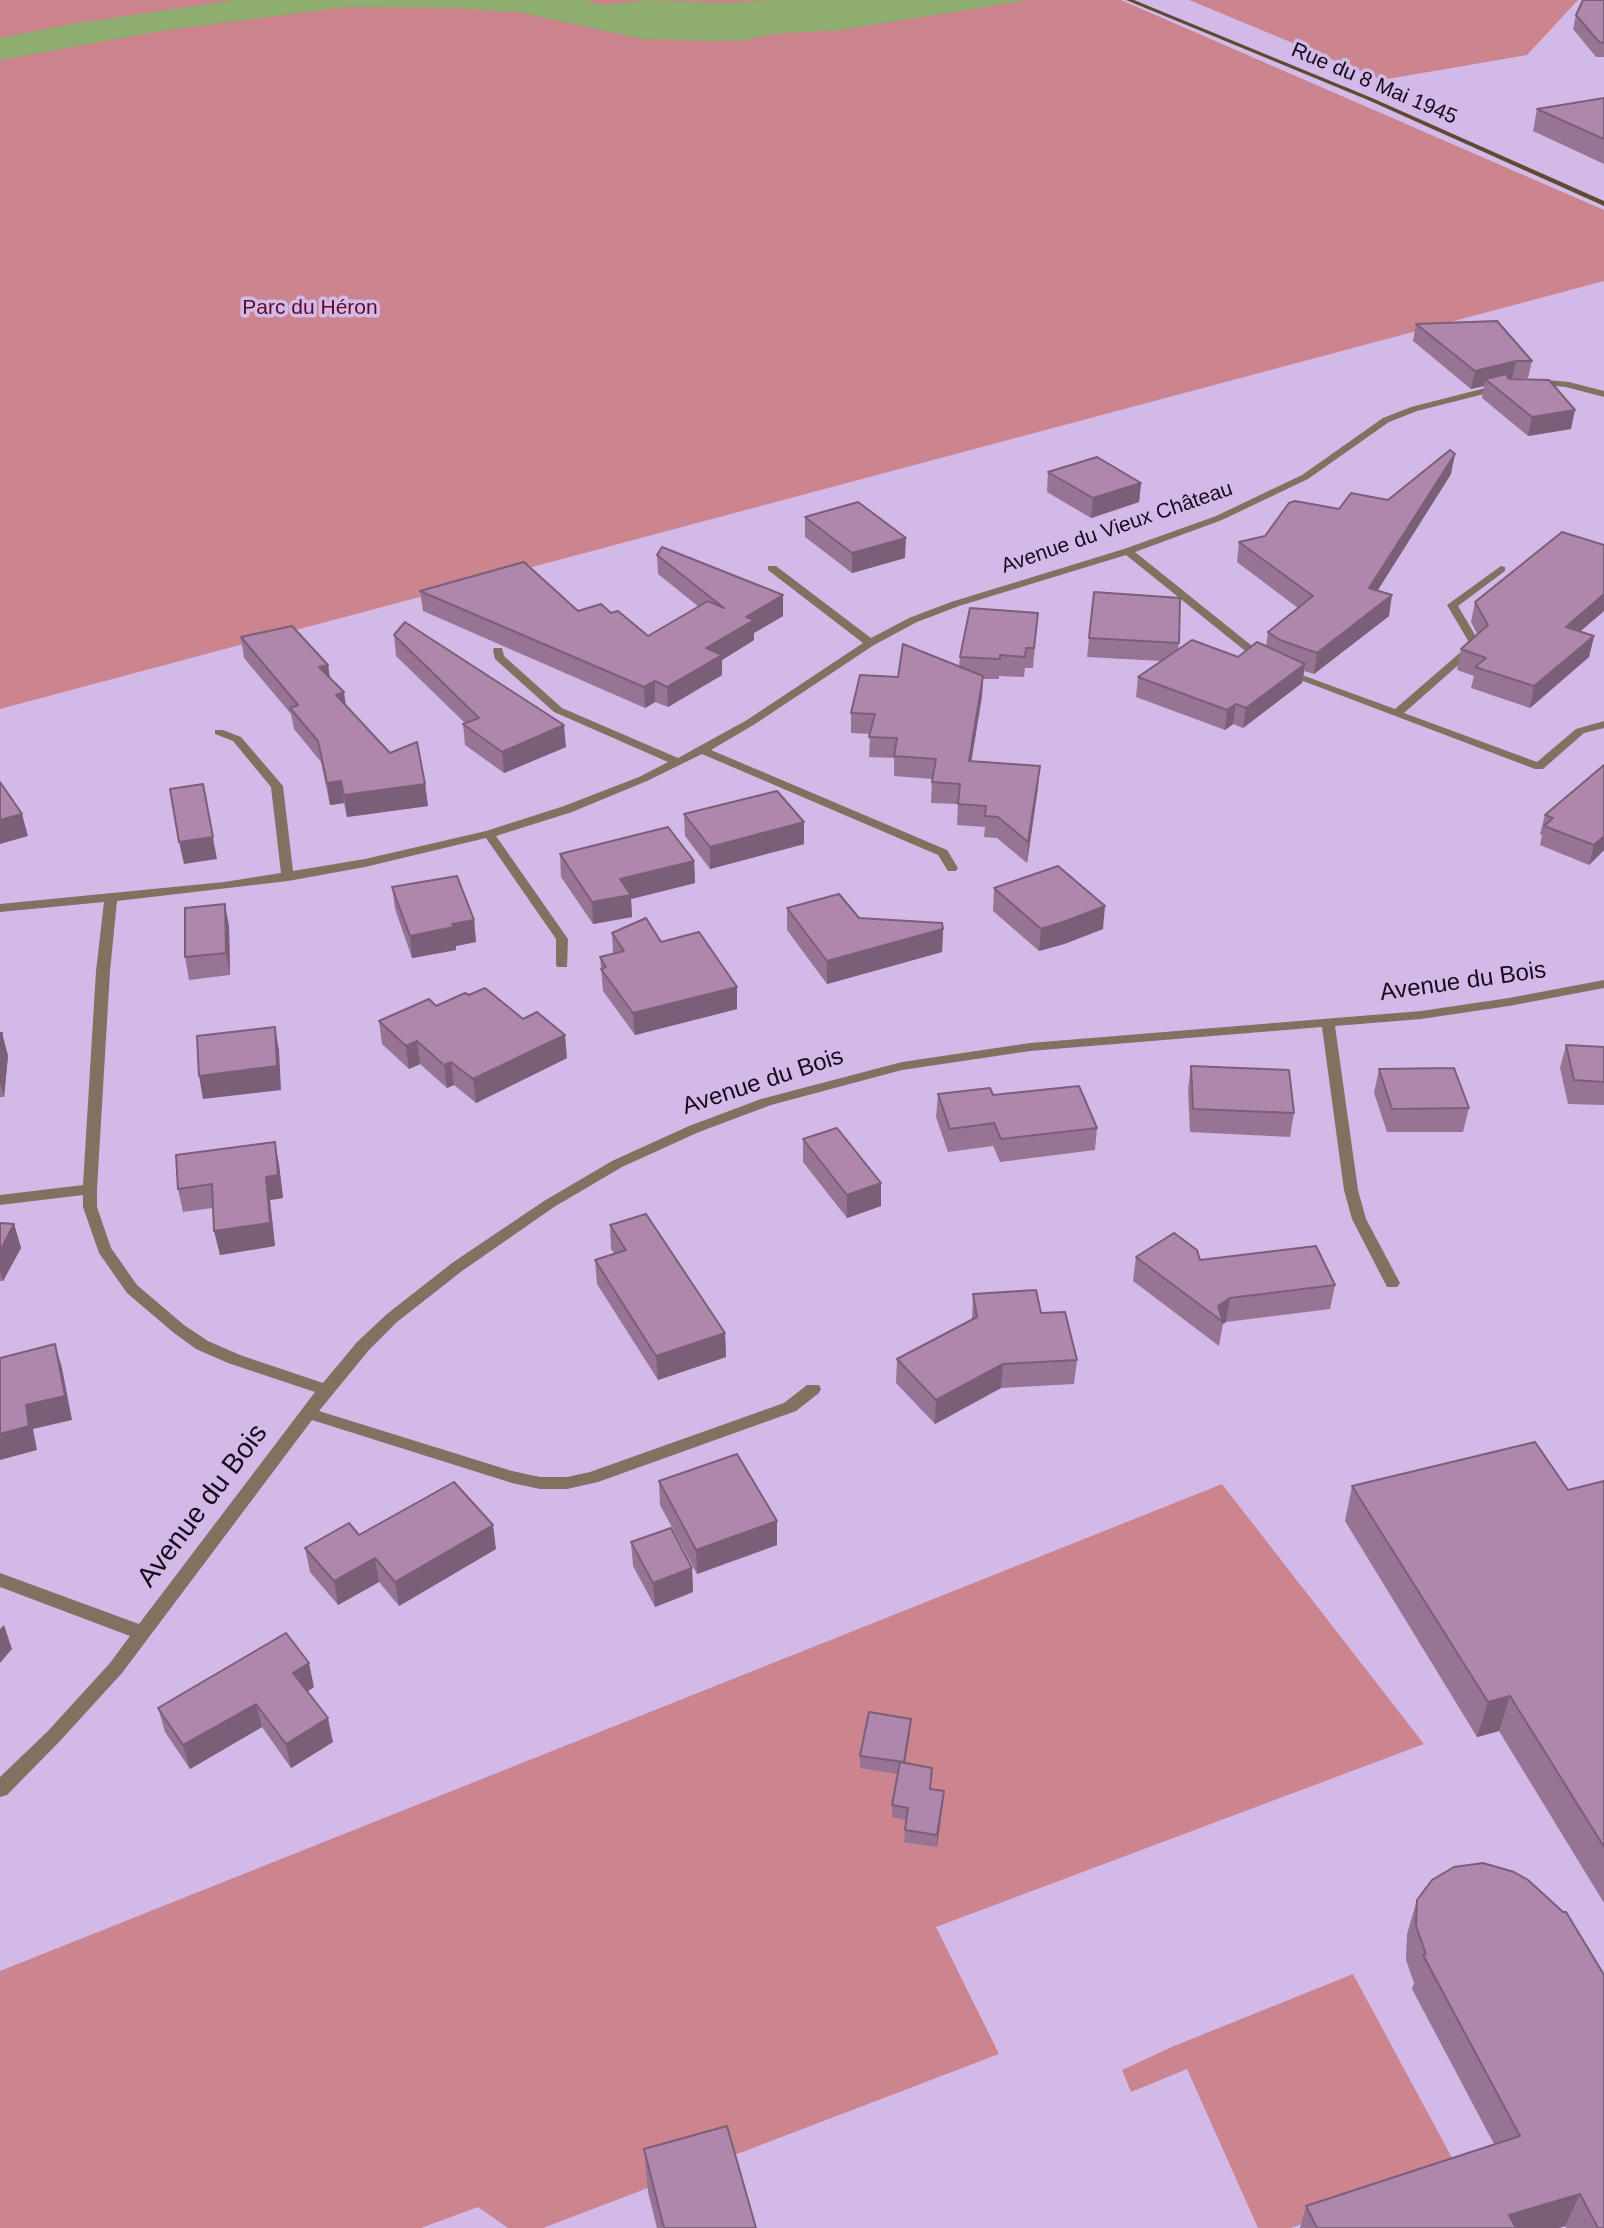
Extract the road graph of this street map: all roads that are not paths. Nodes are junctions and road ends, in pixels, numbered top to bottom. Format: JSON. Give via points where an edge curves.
{"nodes":[{"id":1,"x":1129,"y":0,"type":"edge"},
{"id":2,"x":1144,"y":0,"type":"edge"},
{"id":3,"x":1604,"y":197,"type":"edge"},
{"id":4,"x":1604,"y":204,"type":"edge"},
{"id":5,"x":1529,"y":393,"type":"edge"},
{"id":6,"x":1128,"y":551,"type":"junction"},
{"id":7,"x":772,"y":568,"type":"dead end"},
{"id":8,"x":1501,"y":569,"type":"dead end"},
{"id":9,"x":870,"y":643,"type":"junction"},
{"id":10,"x":498,"y":650,"type":"dead end"},
{"id":11,"x":1396,"y":714,"type":"junction"},
{"id":12,"x":1604,"y":724,"type":"edge"},
{"id":13,"x":219,"y":732,"type":"dead end"},
{"id":14,"x":702,"y":750,"type":"junction"},
{"id":15,"x":678,"y":762,"type":"junction"},
{"id":16,"x":489,"y":834,"type":"junction"},
{"id":17,"x":952,"y":868,"type":"dead end"},
{"id":18,"x":288,"y":877,"type":"junction"},
{"id":19,"x":111,"y":898,"type":"junction"},
{"id":20,"x":0,"y":908,"type":"edge"},
{"id":21,"x":562,"y":964,"type":"dead end"},
{"id":22,"x":1604,"y":984,"type":"edge"},
{"id":23,"x":1328,"y":1023,"type":"junction"},
{"id":24,"x":90,"y":1189,"type":"junction"},
{"id":25,"x":0,"y":1200,"type":"edge"},
{"id":26,"x":1392,"y":1283,"type":"dead end"},
{"id":27,"x":813,"y":1389,"type":"dead end"},
{"id":28,"x":326,"y":1390,"type":"junction"},
{"id":29,"x":308,"y":1413,"type":"junction"},
{"id":30,"x":0,"y":1580,"type":"edge"},
{"id":31,"x":143,"y":1633,"type":"junction"},
{"id":32,"x":0,"y":1789,"type":"edge"}],
"edges":[{"from":1,"to":4,"type":"main road","name":"Rue du 8 Mai 1945","via":[[1370,99]]},
{"from":2,"to":3,"type":"main road","name":"Rue du 8 Mai 1945"},
{"from":5,"to":6,"type":"street","name":"Avenue du Vieux Château","via":[[1604,394],[1566,384],[1516,387],[1414,409],[1386,420],[1287,487]]},
{"from":6,"to":9,"type":"street","name":"Avenue du Vieux Château","via":[[955,604]]},
{"from":6,"to":11,"type":"street","via":[[1242,646],[1276,667]]},
{"from":7,"to":9,"type":"street"},
{"from":8,"to":11,"type":"street","via":[[1452,605],[1476,646]]},
{"from":9,"to":14,"type":"street","name":"Avenue du Vieux Château"},
{"from":10,"to":15,"type":"street","via":[[499,657],[558,710]]},
{"from":11,"to":12,"type":"street","via":[[1539,767],[1580,731]]},
{"from":13,"to":18,"type":"street","via":[[237,739],[277,786]]},
{"from":14,"to":15,"type":"street","name":"Avenue du Vieux Château"},
{"from":14,"to":17,"type":"street","via":[[943,853]]},
{"from":15,"to":16,"type":"street","name":"Avenue du Vieux Château","via":[[568,809]]},
{"from":16,"to":18,"type":"street","name":"Avenue du Vieux Château"},
{"from":16,"to":21,"type":"street","via":[[562,939]]},
{"from":18,"to":19,"type":"street","name":"Avenue du Vieux Château"},
{"from":19,"to":20,"type":"street","name":"Avenue du Vieux Château"},
{"from":19,"to":24,"type":"street"},
{"from":22,"to":23,"type":"street","name":"Avenue du Bois","via":[[1498,1004]]},
{"from":23,"to":26,"type":"street","via":[[1351,1190],[1359,1219]]},
{"from":23,"to":28,"type":"street","name":"Avenue du Bois","via":[[945,1058],[810,1088],[725,1117],[617,1164],[515,1226],[392,1318]]},
{"from":24,"to":25,"type":"street"},
{"from":24,"to":28,"type":"street","via":[[90,1207],[104,1249],[124,1279],[152,1307],[202,1345]]},
{"from":27,"to":29,"type":"street","via":[[790,1407],[567,1483],[512,1477]]},
{"from":28,"to":29,"type":"street","name":"Avenue du Bois"},
{"from":29,"to":31,"type":"street","name":"Avenue du Bois"},
{"from":30,"to":31,"type":"street"},
{"from":31,"to":32,"type":"street","name":"Avenue du Bois","via":[[91,1698]]}]}
